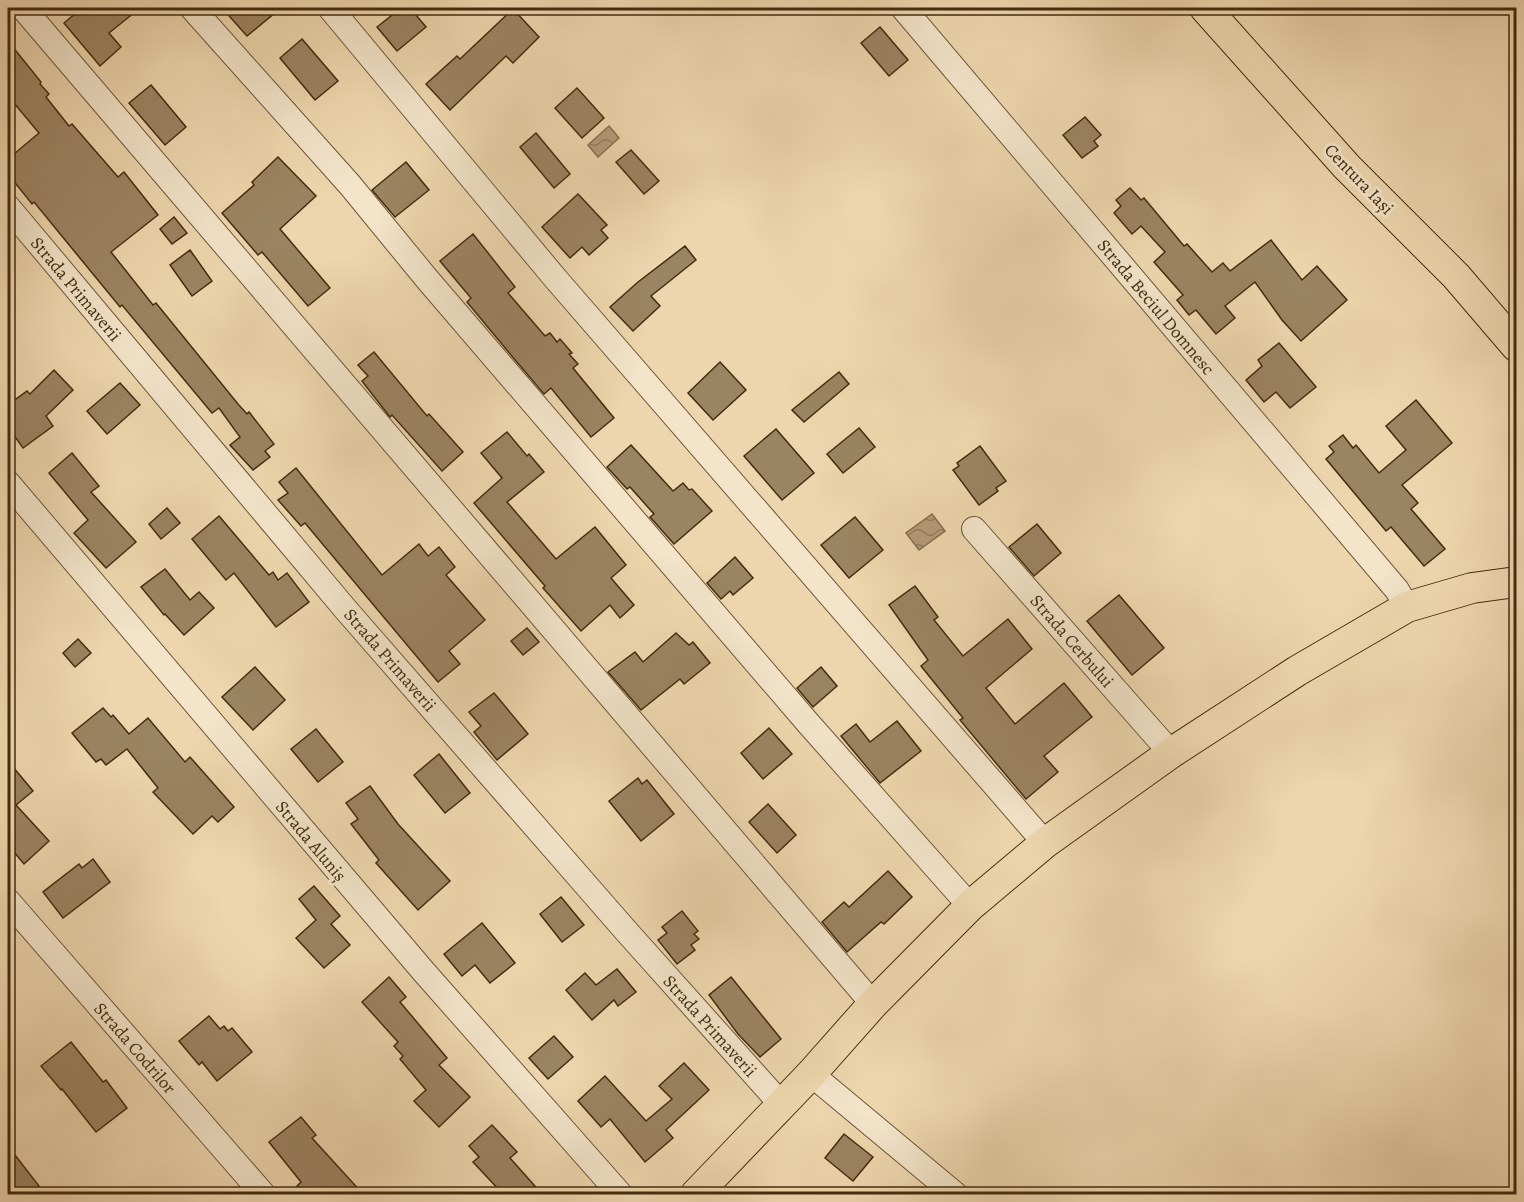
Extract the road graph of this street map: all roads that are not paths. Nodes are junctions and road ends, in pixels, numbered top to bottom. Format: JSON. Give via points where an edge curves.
{"nodes":[{"id":1,"x":23,"y":8,"type":"edge"},
{"id":2,"x":192,"y":8,"type":"edge"},
{"id":3,"x":330,"y":8,"type":"edge"},
{"id":4,"x":903,"y":8,"type":"edge"},
{"id":5,"x":1205,"y":8,"type":"edge"},
{"id":6,"x":8,"y":207,"type":"edge"},
{"id":7,"x":1516,"y":346,"type":"edge"},
{"id":8,"x":8,"y":483,"type":"edge"},
{"id":9,"x":974,"y":529,"type":"dead end"},
{"id":10,"x":1516,"y":560,"type":"edge"},
{"id":11,"x":1516,"y":582,"type":"edge"},
{"id":12,"x":1473,"y":588,"type":"junction"},
{"id":13,"x":1407,"y":607,"type":"junction"},
{"id":14,"x":1171,"y":753,"type":"junction"},
{"id":15,"x":1045,"y":843,"type":"junction"},
{"id":16,"x":8,"y":901,"type":"edge"},
{"id":17,"x":970,"y":906,"type":"junction"},
{"id":18,"x":873,"y":1004,"type":"junction"},
{"id":19,"x":811,"y":1074,"type":"junction"},
{"id":20,"x":782,"y":1105,"type":"junction"},
{"id":21,"x":263,"y":1194,"type":"edge"},
{"id":22,"x":620,"y":1194,"type":"edge"},
{"id":23,"x":696,"y":1194,"type":"edge"},
{"id":24,"x":955,"y":1194,"type":"edge"}],
"edges":[{"from":1,"to":18,"type":"street"},
{"from":2,"to":17,"type":"street"},
{"from":3,"to":15,"type":"street","via":[[555,278]]},
{"from":4,"to":13,"type":"street","name":"Strada Beciul Domnesc","via":[[1397,590]]},
{"from":5,"to":7,"type":"main road","name":"Centura Iași","via":[[1347,167],[1456,276]]},
{"from":6,"to":20,"type":"street","name":"Strada Primaverii","via":[[347,611]]},
{"from":8,"to":22,"type":"street","name":"Strada Aluniș","via":[[424,972]]},
{"from":9,"to":14,"type":"street","name":"Strada Cerbului"},
{"from":10,"to":12,"type":"main road"},
{"from":11,"to":12,"type":"main road"},
{"from":12,"to":13,"type":"main road"},
{"from":13,"to":14,"type":"main road","via":[[1297,671]]},
{"from":14,"to":15,"type":"main road"},
{"from":15,"to":17,"type":"main road"},
{"from":16,"to":21,"type":"street","name":"Strada Codrilor"},
{"from":17,"to":18,"type":"main road"},
{"from":18,"to":19,"type":"main road"},
{"from":19,"to":20,"type":"main road"},
{"from":19,"to":24,"type":"street"},
{"from":20,"to":23,"type":"main road"}]}
